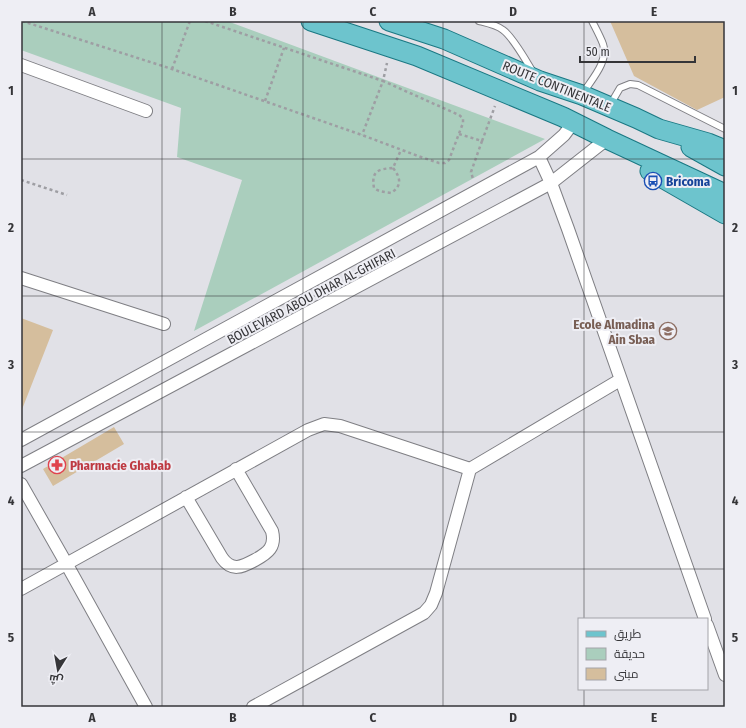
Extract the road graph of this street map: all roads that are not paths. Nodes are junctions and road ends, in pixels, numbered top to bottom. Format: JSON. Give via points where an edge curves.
{"nodes":[{"id":1,"x":310,"y":21,"type":"edge"},
{"id":2,"x":389,"y":21,"type":"edge"},
{"id":3,"x":479,"y":21,"type":"edge"},
{"id":4,"x":592,"y":21,"type":"edge"},
{"id":5,"x":21,"y":65,"type":"edge"},
{"id":6,"x":538,"y":80,"type":"junction"},
{"id":7,"x":582,"y":95,"type":"junction"},
{"id":8,"x":610,"y":106,"type":"junction"},
{"id":9,"x":146,"y":111,"type":"dead end"},
{"id":10,"x":573,"y":123,"type":"junction"},
{"id":11,"x":659,"y":128,"type":"junction"},
{"id":12,"x":725,"y":129,"type":"edge"},
{"id":13,"x":614,"y":142,"type":"junction"},
{"id":14,"x":725,"y":150,"type":"edge"},
{"id":15,"x":539,"y":157,"type":"junction"},
{"id":16,"x":725,"y":166,"type":"edge"},
{"id":17,"x":551,"y":184,"type":"junction"},
{"id":18,"x":725,"y":194,"type":"edge"},
{"id":19,"x":725,"y":214,"type":"edge"},
{"id":20,"x":21,"y":278,"type":"edge"},
{"id":21,"x":164,"y":324,"type":"dead end"},
{"id":22,"x":620,"y":380,"type":"junction"},
{"id":23,"x":21,"y":440,"type":"edge"},
{"id":24,"x":21,"y":466,"type":"edge"},
{"id":25,"x":236,"y":469,"type":"junction"},
{"id":26,"x":470,"y":469,"type":"junction"},
{"id":27,"x":21,"y":484,"type":"edge"},
{"id":28,"x":186,"y":497,"type":"junction"},
{"id":29,"x":66,"y":563,"type":"junction"},
{"id":30,"x":21,"y":589,"type":"edge"},
{"id":31,"x":705,"y":618,"type":"edge"},
{"id":32,"x":708,"y":628,"type":"edge"},
{"id":33,"x":725,"y":676,"type":"edge"},
{"id":34,"x":146,"y":707,"type":"edge"},
{"id":35,"x":253,"y":707,"type":"edge"}],
"edges":[{"from":1,"to":10,"type":"main road","name":"ROUTE CONTINENTALE","via":[[417,56]]},
{"from":2,"to":6,"type":"main road","name":"ROUTE CONTINENTALE","via":[[415,27]]},
{"from":3,"to":6,"type":"lane","via":[[498,26],[509,35]]},
{"from":4,"to":7,"type":"lane","via":[[603,45],[603,63]]},
{"from":5,"to":9,"type":"street"},
{"from":6,"to":7,"type":"main road","name":"ROUTE CONTINENTALE"},
{"from":7,"to":8,"type":"main road","name":"ROUTE CONTINENTALE"},
{"from":8,"to":11,"type":"main road","name":"ROUTE CONTINENTALE"},
{"from":8,"to":12,"type":"lane","via":[[620,88],[630,84],[638,85]]},
{"from":10,"to":13,"type":"main road","name":"ROUTE CONTINENTALE"},
{"from":10,"to":15,"type":"street","name":"BOULEVARD ABOU DHAR AL-GHIFARI","via":[[564,135]]},
{"from":11,"to":14,"type":"main road","name":"ROUTE CONTINENTALE"},
{"from":11,"to":16,"type":"main road"},
{"from":13,"to":17,"type":"street","name":"BOULEVARD ABOU DHAR AL-GHIFARI"},
{"from":13,"to":18,"type":"main road","name":"ROUTE CONTINENTALE"},
{"from":13,"to":19,"type":"main road","name":"ROUTE CONTINENTALE","via":[[646,169]]},
{"from":15,"to":17,"type":"street"},
{"from":15,"to":23,"type":"street","name":"BOULEVARD ABOU DHAR AL-GHIFARI"},
{"from":17,"to":22,"type":"street"},
{"from":17,"to":24,"type":"street","name":"BOULEVARD ABOU DHAR AL-GHIFARI"},
{"from":20,"to":21,"type":"street"},
{"from":22,"to":26,"type":"street"},
{"from":22,"to":31,"type":"street"},
{"from":25,"to":26,"type":"street","via":[[324,424],[340,426]]},
{"from":25,"to":28,"type":"street"},
{"from":25,"to":28,"type":"street","via":[[272,530],[270,550],[259,558],[239,567],[225,562]]},
{"from":26,"to":35,"type":"street","via":[[436,593],[424,613]]},
{"from":27,"to":29,"type":"street"},
{"from":28,"to":29,"type":"street"},
{"from":29,"to":30,"type":"street"},
{"from":29,"to":34,"type":"street"},
{"from":32,"to":33,"type":"street"}]}
